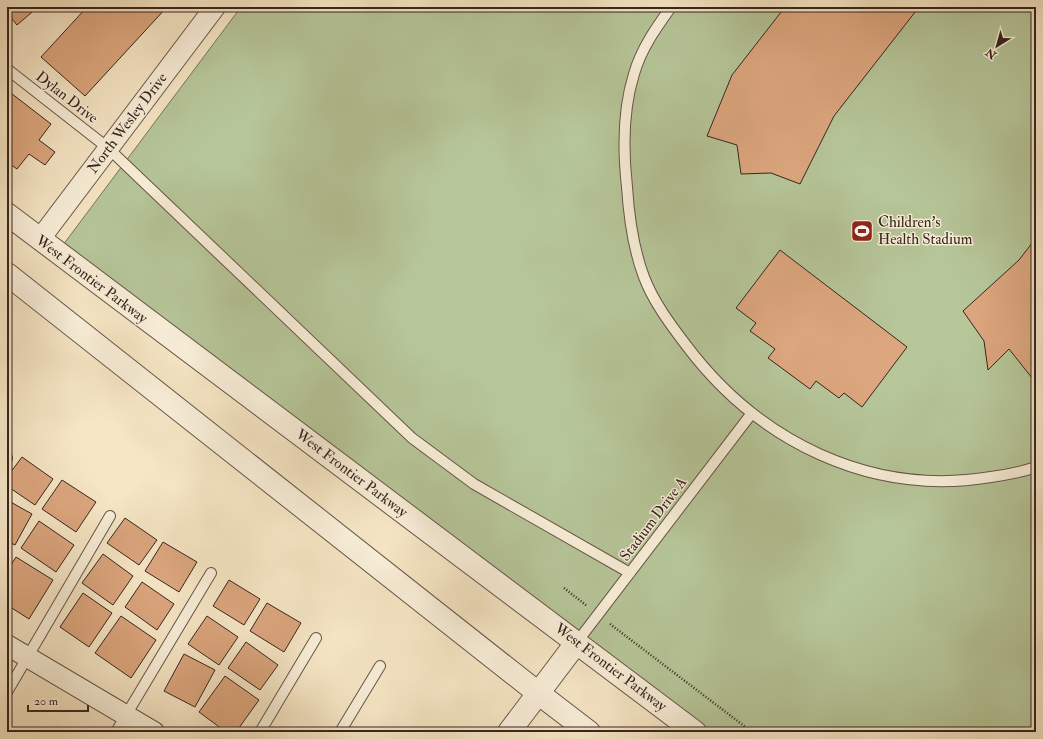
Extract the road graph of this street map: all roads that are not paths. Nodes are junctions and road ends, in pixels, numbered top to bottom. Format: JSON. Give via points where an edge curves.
{"nodes":[{"id":1,"x":215,"y":7,"type":"edge"},
{"id":2,"x":671,"y":7,"type":"edge"},
{"id":3,"x":7,"y":69,"type":"edge"},
{"id":4,"x":108,"y":148,"type":"junction"},
{"id":5,"x":23,"y":227,"type":"edge"},
{"id":6,"x":7,"y":274,"type":"edge"},
{"id":7,"x":752,"y":413,"type":"junction"},
{"id":8,"x":1036,"y":467,"type":"edge"},
{"id":9,"x":110,"y":516,"type":"dead end"},
{"id":10,"x":211,"y":573,"type":"dead end"},
{"id":11,"x":630,"y":573,"type":"junction"},
{"id":12,"x":316,"y":638,"type":"dead end"},
{"id":13,"x":577,"y":642,"type":"junction"},
{"id":14,"x":7,"y":645,"type":"edge"},
{"id":15,"x":28,"y":657,"type":"junction"},
{"id":16,"x":380,"y":666,"type":"dead end"},
{"id":17,"x":7,"y":692,"type":"edge"},
{"id":18,"x":538,"y":693,"type":"junction"},
{"id":19,"x":126,"y":715,"type":"junction"},
{"id":20,"x":116,"y":732,"type":"edge"},
{"id":21,"x":154,"y":732,"type":"edge"},
{"id":22,"x":260,"y":732,"type":"edge"},
{"id":23,"x":340,"y":732,"type":"edge"},
{"id":24,"x":509,"y":732,"type":"edge"},
{"id":25,"x":589,"y":732,"type":"edge"},
{"id":26,"x":695,"y":732,"type":"edge"}],
"edges":[{"from":1,"to":4,"type":"street","name":"North Wesley Drive"},
{"from":2,"to":7,"type":"lane","via":[[648,42],[634,74],[625,124],[624,156],[629,220],[644,278],[657,304],[706,371],[727,393]]},
{"from":3,"to":4,"type":"lane","name":"Dylan Drive"},
{"from":4,"to":5,"type":"street","name":"North Wesley Drive"},
{"from":4,"to":11,"type":"lane","name":"Dylan Drive","via":[[412,438],[474,484]]},
{"from":5,"to":13,"type":"street","name":"West Frontier Parkway"},
{"from":6,"to":18,"type":"street"},
{"from":7,"to":8,"type":"lane","via":[[797,444],[822,457],[876,474],[938,482],[967,481]]},
{"from":7,"to":11,"type":"lane","name":"Stadium Drive A"},
{"from":9,"to":15,"type":"lane"},
{"from":10,"to":19,"type":"lane"},
{"from":11,"to":13,"type":"lane","name":"Stadium Drive A"},
{"from":12,"to":22,"type":"lane"},
{"from":13,"to":18,"type":"street"},
{"from":13,"to":26,"type":"street","name":"West Frontier Parkway"},
{"from":14,"to":15,"type":"street"},
{"from":15,"to":17,"type":"lane"},
{"from":15,"to":19,"type":"street"},
{"from":16,"to":23,"type":"lane"},
{"from":18,"to":24,"type":"street"},
{"from":18,"to":25,"type":"street"},
{"from":19,"to":20,"type":"lane"},
{"from":19,"to":21,"type":"street"}]}
